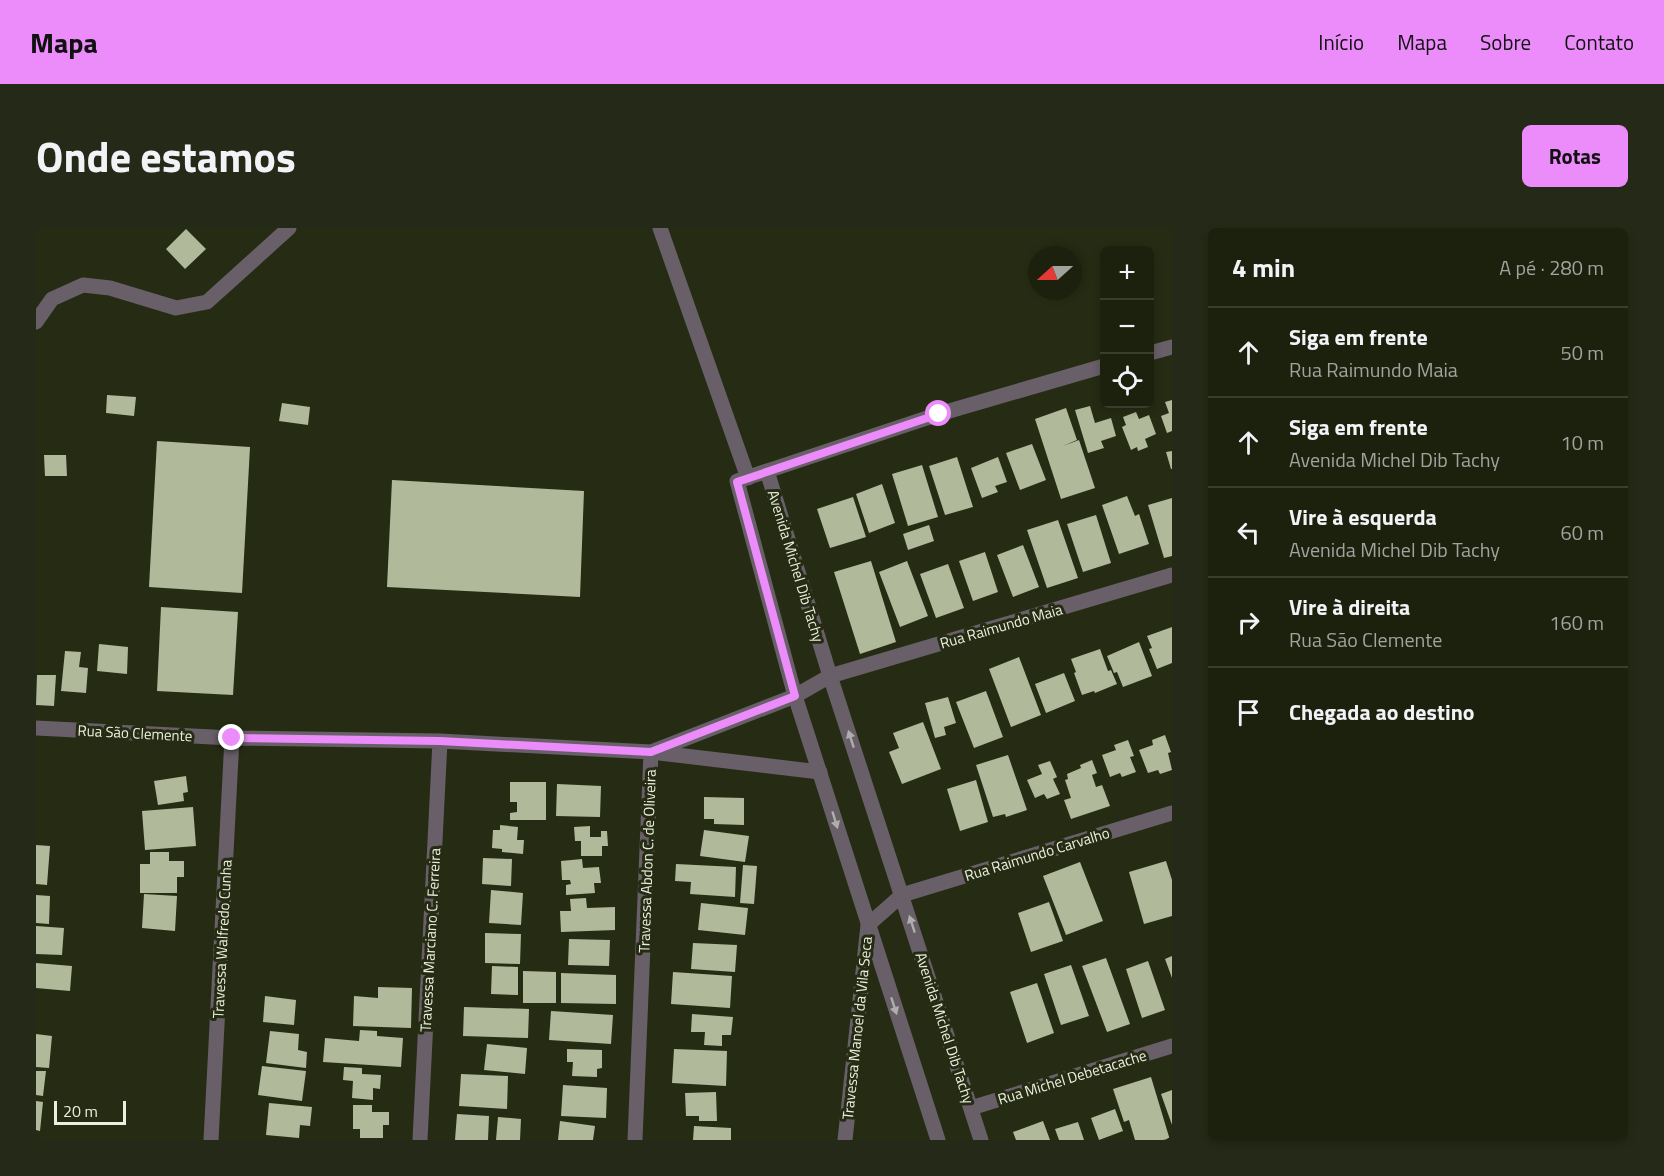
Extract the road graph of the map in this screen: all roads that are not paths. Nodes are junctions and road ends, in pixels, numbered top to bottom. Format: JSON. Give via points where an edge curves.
{"nodes":[{"id":1,"x":289,"y":228,"type":"edge"},
{"id":2,"x":660,"y":228,"type":"edge"},
{"id":3,"x":36,"y":322,"type":"edge"},
{"id":4,"x":1172,"y":347,"type":"edge"},
{"id":5,"x":1154,"y":352,"type":"edge"},
{"id":6,"x":1100,"y":367,"type":"edge"},
{"id":7,"x":767,"y":471,"type":"junction"},
{"id":8,"x":748,"y":478,"type":"junction"},
{"id":9,"x":1172,"y":575,"type":"edge"},
{"id":10,"x":830,"y":676,"type":"junction"},
{"id":11,"x":795,"y":696,"type":"junction"},
{"id":12,"x":36,"y":728,"type":"edge"},
{"id":13,"x":232,"y":738,"type":"junction"},
{"id":14,"x":440,"y":741,"type":"junction"},
{"id":15,"x":651,"y":752,"type":"junction"},
{"id":16,"x":820,"y":772,"type":"junction"},
{"id":17,"x":1172,"y":813,"type":"edge"},
{"id":18,"x":902,"y":895,"type":"junction"},
{"id":19,"x":868,"y":925,"type":"junction"},
{"id":20,"x":1172,"y":1046,"type":"edge"},
{"id":21,"x":971,"y":1108,"type":"junction"},
{"id":22,"x":212,"y":1140,"type":"edge"},
{"id":23,"x":420,"y":1140,"type":"edge"},
{"id":24,"x":635,"y":1140,"type":"edge"},
{"id":25,"x":845,"y":1140,"type":"edge"},
{"id":26,"x":938,"y":1140,"type":"edge"},
{"id":27,"x":981,"y":1140,"type":"edge"}],
"edges":[{"from":1,"to":3,"type":"street","via":[[207,302],[176,308],[110,288],[83,285],[52,299]]},
{"from":2,"to":8,"type":"street"},
{"from":4,"to":5,"type":"street"},
{"from":6,"to":7,"type":"street","via":[[939,414]]},
{"from":7,"to":8,"type":"street","name":"Avenida Michel Dib Tachy"},
{"from":7,"to":10,"type":"street","name":"Avenida Michel Dib Tachy"},
{"from":8,"to":11,"type":"street","name":"Avenida Michel Dib Tachy","via":[[737,482]]},
{"from":9,"to":10,"type":"street","name":"Rua Raimundo Maia"},
{"from":10,"to":11,"type":"street","name":"Rua São Clemente"},
{"from":18,"to":10,"type":"street","name":"Avenida Michel Dib Tachy","one_way":true},
{"from":11,"to":15,"type":"street","name":"Rua São Clemente"},
{"from":11,"to":16,"type":"street","name":"Avenida Michel Dib Tachy"},
{"from":12,"to":13,"type":"street","name":"Rua São Clemente"},
{"from":13,"to":14,"type":"street","name":"Rua São Clemente"},
{"from":13,"to":22,"type":"street","name":"Travessa Walfredo Cunha"},
{"from":14,"to":15,"type":"street","name":"Rua São Clemente"},
{"from":14,"to":23,"type":"street","name":"Travessa Marciano C. Ferreira"},
{"from":15,"to":16,"type":"street","name":"Travessa Abdon C. de Oliveira"},
{"from":15,"to":24,"type":"street","name":"Travessa Abdon C. de Oliveira"},
{"from":16,"to":19,"type":"street","name":"Avenida Michel Dib Tachy","one_way":true},
{"from":17,"to":18,"type":"street","name":"Rua Raimundo Carvalho"},
{"from":18,"to":19,"type":"street","name":"Travessa Manoel da Vila Seca"},
{"from":21,"to":18,"type":"street","name":"Avenida Michel Dib Tachy","one_way":true},
{"from":19,"to":25,"type":"street","name":"Travessa Manoel da Vila Seca"},
{"from":19,"to":26,"type":"street","name":"Avenida Michel Dib Tachy","one_way":true},
{"from":20,"to":21,"type":"street","name":"Rua Michel Debetacache"},
{"from":21,"to":27,"type":"street","name":"Avenida Michel Dib Tachy"}]}
